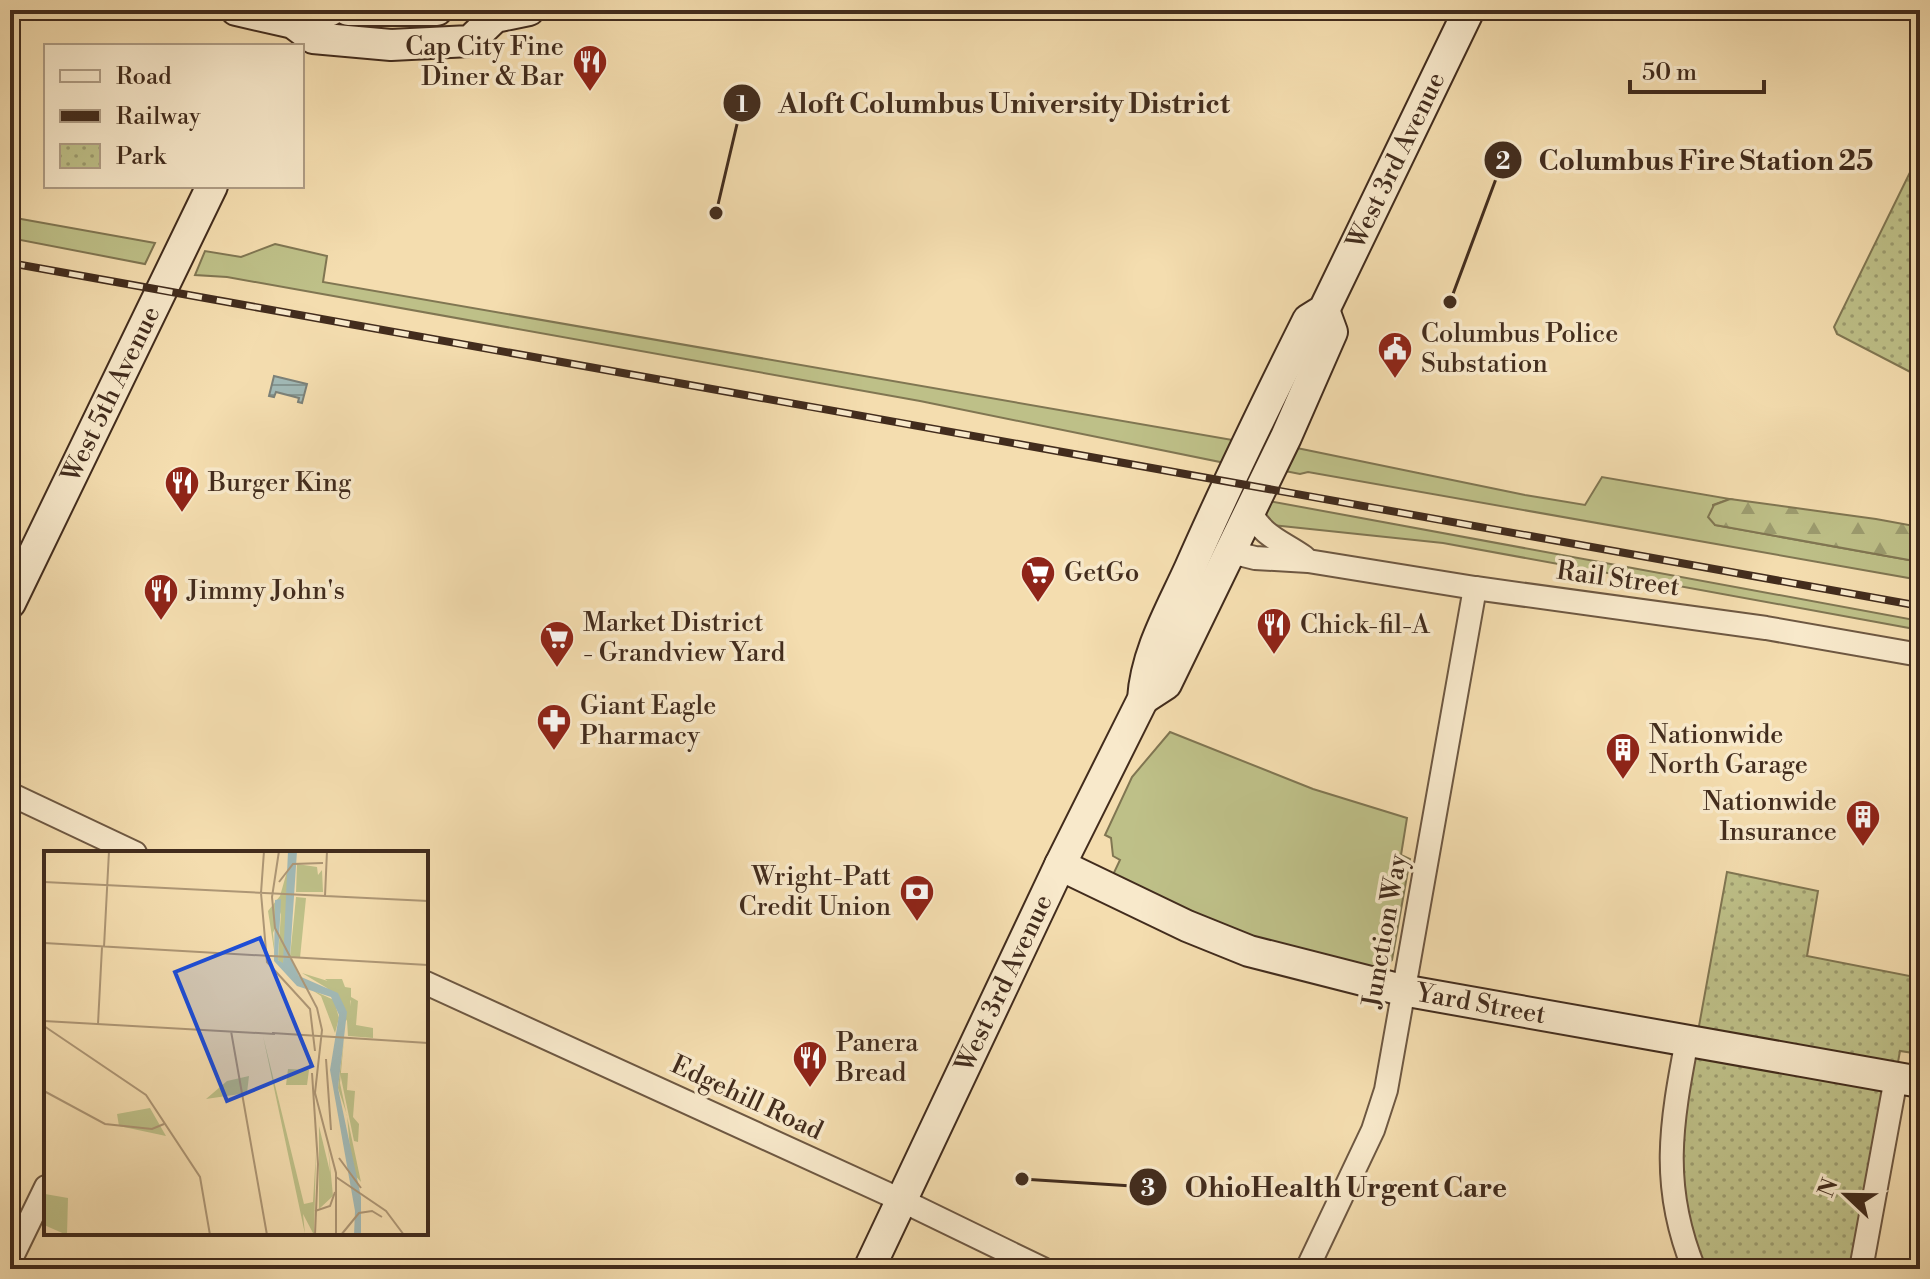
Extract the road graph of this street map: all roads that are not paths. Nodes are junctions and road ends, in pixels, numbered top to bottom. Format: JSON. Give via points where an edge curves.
{"nodes":[{"id":1,"x":236,"y":10,"type":"edge"},
{"id":2,"x":331,"y":10,"type":"edge"},
{"id":3,"x":348,"y":10,"type":"edge"},
{"id":4,"x":437,"y":10,"type":"edge"},
{"id":5,"x":529,"y":10,"type":"edge"},
{"id":6,"x":1469,"y":10,"type":"edge"},
{"id":7,"x":485,"y":14,"type":"edge"},
{"id":8,"x":291,"y":26,"type":"edge"},
{"id":9,"x":211,"y":188,"type":"edge"},
{"id":10,"x":1324,"y":310,"type":"junction"},
{"id":11,"x":1277,"y":382,"type":"junction"},
{"id":12,"x":1250,"y":510,"type":"junction"},
{"id":13,"x":1231,"y":552,"type":"junction"},
{"id":14,"x":1308,"y":561,"type":"junction"},
{"id":15,"x":1475,"y":588,"type":"junction"},
{"id":16,"x":10,"y":603,"type":"edge"},
{"id":17,"x":1920,"y":655,"type":"edge"},
{"id":18,"x":1143,"y":699,"type":"junction"},
{"id":19,"x":10,"y":794,"type":"edge"},
{"id":20,"x":131,"y":851,"type":"edge"},
{"id":21,"x":1060,"y":865,"type":"junction"},
{"id":22,"x":428,"y":984,"type":"edge"},
{"id":23,"x":1402,"y":990,"type":"junction"},
{"id":24,"x":1687,"y":1040,"type":"junction"},
{"id":25,"x":1908,"y":1080,"type":"edge"},
{"id":26,"x":44,"y":1191,"type":"edge"},
{"id":27,"x":901,"y":1200,"type":"junction"},
{"id":28,"x":10,"y":1261,"type":"edge"},
{"id":29,"x":869,"y":1269,"type":"edge"},
{"id":30,"x":1043,"y":1269,"type":"edge"},
{"id":31,"x":1307,"y":1269,"type":"edge"},
{"id":32,"x":1694,"y":1269,"type":"edge"},
{"id":33,"x":1861,"y":1269,"type":"edge"}],
"edges":[{"from":1,"to":8,"type":"street"},
{"from":2,"to":8,"type":"street"},
{"from":3,"to":4,"type":"street"},
{"from":5,"to":7,"type":"street"},
{"from":6,"to":10,"type":"street","name":"West 3rd Avenue"},
{"from":7,"to":8,"type":"street","via":[[470,41],[391,45],[313,38]]},
{"from":9,"to":16,"type":"street","name":"West 5th Avenue"},
{"from":10,"to":11,"type":"street","name":"West 3rd Avenue","via":[[1308,320]]},
{"from":10,"to":12,"type":"street","name":"West 3rd Avenue","via":[[1332,332]]},
{"from":11,"to":13,"type":"street","via":[[1280,388],[1272,410],[1216,525],[1218,537]]},
{"from":11,"to":18,"type":"street","name":"West 3rd Avenue","via":[[1170,611],[1145,675]]},
{"from":12,"to":13,"type":"street","name":"West 3rd Avenue"},
{"from":12,"to":14,"type":"street","name":"Rail Street","via":[[1263,531]]},
{"from":13,"to":14,"type":"street","name":"Rail Street"},
{"from":13,"to":18,"type":"street","name":"West 3rd Avenue","via":[[1166,684]]},
{"from":14,"to":15,"type":"street","name":"Rail Street"},
{"from":15,"to":17,"type":"street","name":"Rail Street"},
{"from":15,"to":23,"type":"street","name":"Junction Way"},
{"from":18,"to":21,"type":"street","name":"West 3rd Avenue"},
{"from":19,"to":20,"type":"street"},
{"from":21,"to":23,"type":"street","name":"Yard Street","via":[[1249,951]]},
{"from":21,"to":27,"type":"street","name":"West 3rd Avenue"},
{"from":22,"to":27,"type":"street","name":"Edgehill Road"},
{"from":23,"to":24,"type":"street","name":"Yard Street"},
{"from":23,"to":31,"type":"street","name":"Junction Way","via":[[1386,1090],[1373,1130]]},
{"from":24,"to":25,"type":"street","name":"Yard Street"},
{"from":24,"to":32,"type":"street","via":[[1670,1137],[1671,1180]]},
{"from":25,"to":33,"type":"street"},
{"from":26,"to":28,"type":"street"},
{"from":27,"to":29,"type":"street","name":"West 3rd Avenue"},
{"from":27,"to":30,"type":"street","name":"Edgehill Road"}]}
